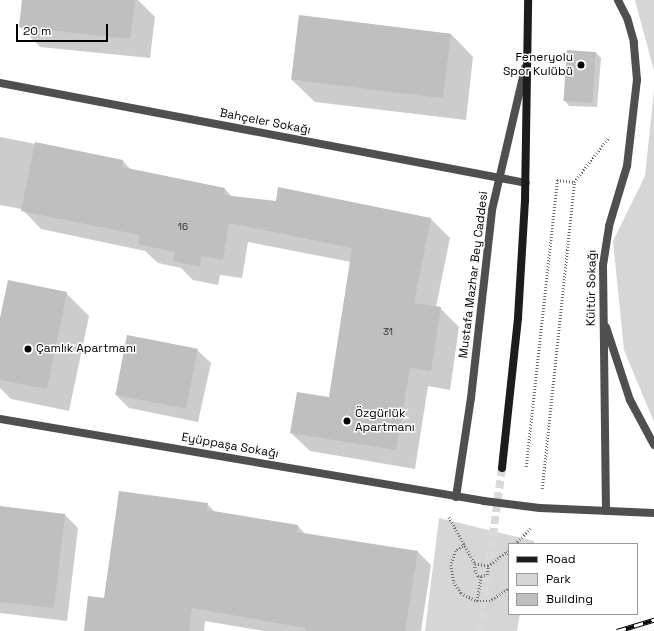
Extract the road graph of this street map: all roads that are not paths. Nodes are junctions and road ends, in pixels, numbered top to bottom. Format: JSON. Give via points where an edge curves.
{"nodes":[{"id":1,"x":528,"y":0,"type":"edge"},
{"id":2,"x":618,"y":0,"type":"edge"},
{"id":3,"x":528,"y":58,"type":"junction"},
{"id":4,"x":0,"y":83,"type":"edge"},
{"id":5,"x":499,"y":178,"type":"junction"},
{"id":6,"x":526,"y":183,"type":"junction"},
{"id":7,"x":603,"y":316,"type":"junction"},
{"id":8,"x":0,"y":419,"type":"edge"},
{"id":9,"x":654,"y":445,"type":"edge"},
{"id":10,"x":502,"y":468,"type":"tunnel mouth"},
{"id":11,"x":456,"y":497,"type":"junction"},
{"id":12,"x":654,"y":508,"type":"edge"},
{"id":13,"x":606,"y":511,"type":"junction"},
{"id":14,"x":637,"y":512,"type":"junction"},
{"id":15,"x":654,"y":513,"type":"edge"}],
"edges":[{"from":1,"to":3,"type":"main road","name":"Mustafa Mazhar Bey Caddesi"},
{"from":2,"to":7,"type":"street","name":"Kültür Sokağı","via":[[627,18],[634,42],[637,80],[624,179],[606,239]]},
{"from":3,"to":5,"type":"street","name":"Mustafa Mazhar Bey Caddesi"},
{"from":3,"to":6,"type":"main road","name":"Mustafa Mazhar Bey Caddesi"},
{"from":4,"to":5,"type":"street","name":"Bahçeler Sokağı"},
{"from":5,"to":6,"type":"street","name":"Bahçeler Sokağı"},
{"from":5,"to":11,"type":"street","name":"Mustafa Mazhar Bey Caddesi","via":[[492,210],[471,398]]},
{"from":6,"to":10,"type":"main road","name":"Mustafa Mazhar Bey Caddesi","via":[[518,318]]},
{"from":7,"to":9,"type":"street","via":[[630,400]]},
{"from":7,"to":13,"type":"street","name":"Kültür Sokağı"},
{"from":8,"to":11,"type":"street","name":"Eyüppaşa Sokağı"},
{"from":11,"to":13,"type":"street","name":"Eyüppaşa Sokağı","via":[[540,508]]},
{"from":12,"to":14,"type":"street"},
{"from":13,"to":14,"type":"street"},
{"from":14,"to":15,"type":"street"}]}
